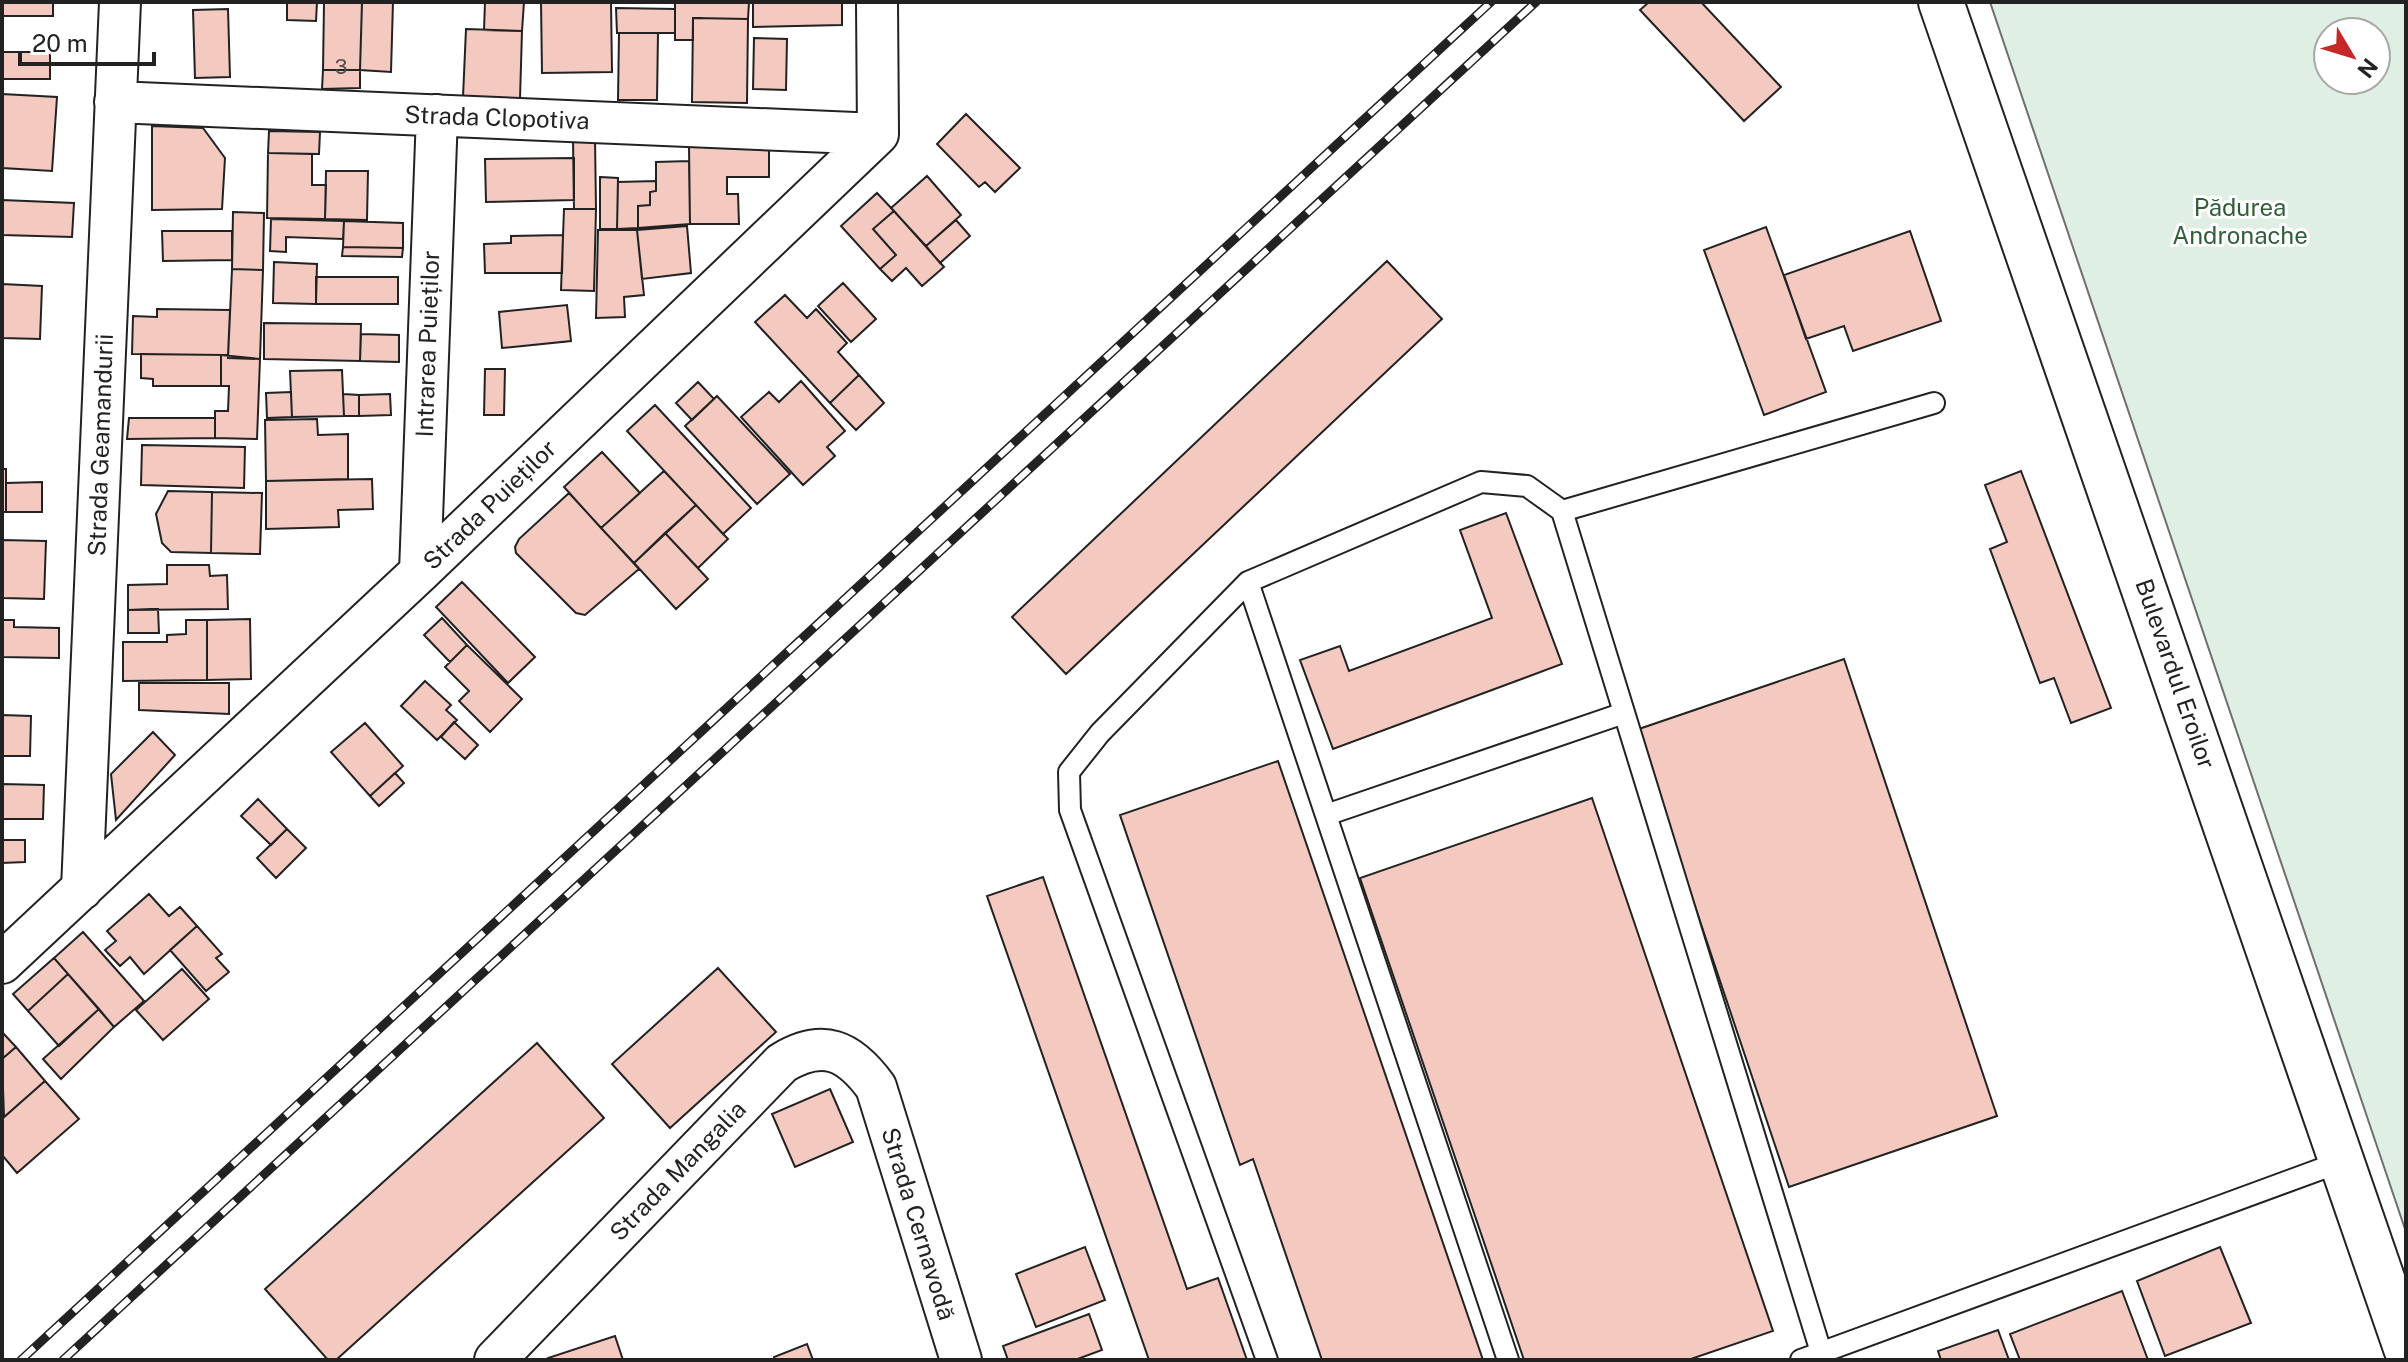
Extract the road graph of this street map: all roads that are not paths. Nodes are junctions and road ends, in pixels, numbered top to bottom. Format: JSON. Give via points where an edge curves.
{"nodes":[{"id":1,"x":120,"y":2,"type":"edge"},
{"id":2,"x":877,"y":2,"type":"edge"},
{"id":3,"x":1941,"y":2,"type":"edge"},
{"id":4,"x":115,"y":102,"type":"junction"},
{"id":5,"x":437,"y":115,"type":"junction"},
{"id":6,"x":878,"y":134,"type":"junction"},
{"id":7,"x":1934,"y":403,"type":"dead end"},
{"id":8,"x":1562,"y":511,"type":"junction"},
{"id":9,"x":420,"y":572,"type":"junction"},
{"id":10,"x":1248,"y":582,"type":"junction"},
{"id":11,"x":1624,"y":713,"type":"junction"},
{"id":12,"x":1326,"y":815,"type":"junction"},
{"id":13,"x":82,"y":889,"type":"junction"},
{"id":14,"x":2,"y":963,"type":"edge"},
{"id":15,"x":876,"y":1087,"type":"joint"},
{"id":16,"x":2343,"y":1161,"type":"junction"},
{"id":17,"x":2406,"y":1348,"type":"edge"},
{"id":18,"x":1821,"y":1352,"type":"junction"},
{"id":19,"x":495,"y":1360,"type":"edge"},
{"id":20,"x":961,"y":1360,"type":"edge"},
{"id":21,"x":1267,"y":1360,"type":"edge"},
{"id":22,"x":1508,"y":1360,"type":"edge"},
{"id":23,"x":1801,"y":1360,"type":"edge"}],
"edges":[{"from":1,"to":4,"type":"street","name":"Strada Geamandurii"},
{"from":2,"to":6,"type":"street"},
{"from":3,"to":16,"type":"main road","name":"Bulevardul Eroilor"},
{"from":4,"to":5,"type":"street","name":"Strada Clopotiva"},
{"from":4,"to":13,"type":"street","name":"Strada Geamandurii"},
{"from":5,"to":6,"type":"street","name":"Strada Clopotiva"},
{"from":5,"to":9,"type":"street","name":"Intrarea Puieților"},
{"from":6,"to":9,"type":"street","name":"Strada Puieților"},
{"from":7,"to":8,"type":"lane"},
{"from":8,"to":10,"type":"lane","via":[[1527,486],[1481,482]]},
{"from":8,"to":11,"type":"lane"},
{"from":9,"to":13,"type":"street","name":"Strada Puieților"},
{"from":10,"to":12,"type":"lane"},
{"from":10,"to":21,"type":"lane","via":[[1100,733],[1069,772],[1070,810]]},
{"from":11,"to":12,"type":"lane"},
{"from":11,"to":18,"type":"lane"},
{"from":12,"to":22,"type":"lane"},
{"from":13,"to":14,"type":"street","name":"Strada Puieților"},
{"from":15,"to":19,"type":"street","name":"Strada Mangalia","via":[[855,1062],[839,1053],[801,1051],[782,1063]]},
{"from":15,"to":20,"type":"street","name":"Strada Cernavodă"},
{"from":16,"to":17,"type":"main road","name":"Bulevardul Eroilor"},
{"from":16,"to":18,"type":"lane"},
{"from":18,"to":23,"type":"lane"}]}
